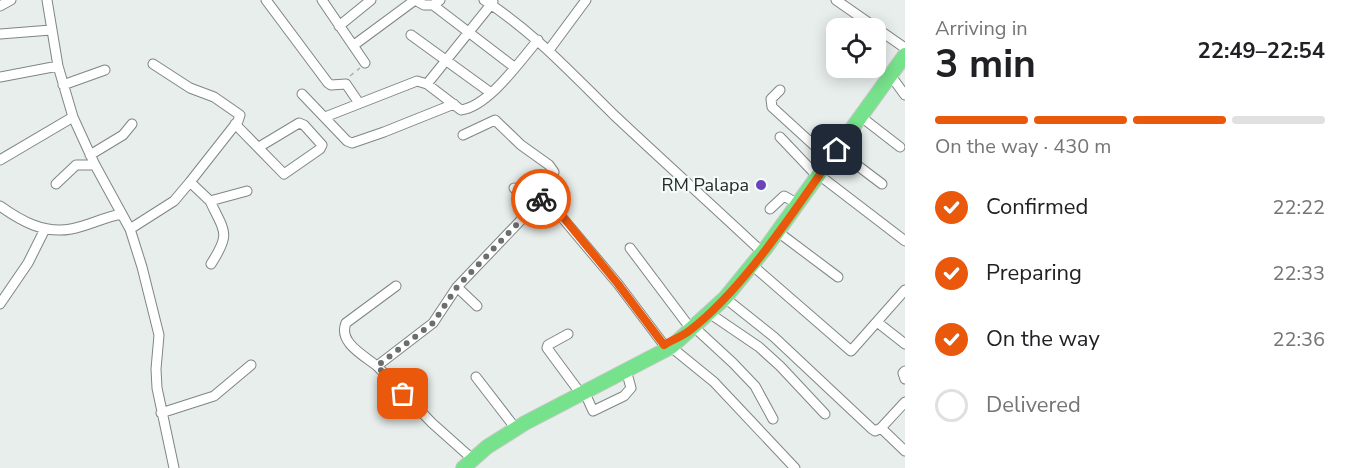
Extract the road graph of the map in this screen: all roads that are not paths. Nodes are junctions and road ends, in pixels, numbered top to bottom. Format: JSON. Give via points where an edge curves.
{"nodes":[{"id":1,"x":11,"y":0,"type":"edge"},
{"id":2,"x":47,"y":0,"type":"edge"},
{"id":3,"x":266,"y":0,"type":"edge"},
{"id":4,"x":322,"y":0,"type":"edge"},
{"id":5,"x":371,"y":0,"type":"edge"},
{"id":6,"x":415,"y":0,"type":"edge"},
{"id":7,"x":586,"y":0,"type":"edge"},
{"id":8,"x":836,"y":0,"type":"edge"},
{"id":9,"x":490,"y":2,"type":"edge"},
{"id":10,"x":436,"y":3,"type":"edge"},
{"id":11,"x":0,"y":6,"type":"edge"},
{"id":12,"x":339,"y":26,"type":"junction"},
{"id":13,"x":51,"y":30,"type":"junction"},
{"id":14,"x":0,"y":34,"type":"edge"},
{"id":15,"x":468,"y":34,"type":"junction"},
{"id":16,"x":411,"y":35,"type":"dead end"},
{"id":17,"x":538,"y":40,"type":"junction"},
{"id":18,"x":354,"y":45,"type":"junction"},
{"id":19,"x":905,"y":48,"type":"edge"},
{"id":20,"x":549,"y":50,"type":"junction"},
{"id":21,"x":905,"y":55,"type":"edge"},
{"id":22,"x":447,"y":60,"type":"junction"},
{"id":23,"x":153,"y":63,"type":"dead end"},
{"id":24,"x":365,"y":63,"type":"road end"},
{"id":25,"x":58,"y":66,"type":"junction"},
{"id":26,"x":514,"y":67,"type":"junction"},
{"id":27,"x":105,"y":70,"type":"dead end"},
{"id":28,"x":891,"y":76,"type":"junction"},
{"id":29,"x":0,"y":77,"type":"edge"},
{"id":30,"x":427,"y":84,"type":"junction"},
{"id":31,"x":63,"y":85,"type":"junction"},
{"id":32,"x":780,"y":90,"type":"dead end"},
{"id":33,"x":491,"y":93,"type":"junction"},
{"id":34,"x":302,"y":94,"type":"dead end"},
{"id":35,"x":905,"y":95,"type":"edge"},
{"id":36,"x":359,"y":102,"type":"junction"},
{"id":37,"x":454,"y":104,"type":"junction"},
{"id":38,"x":860,"y":116,"type":"junction"},
{"id":39,"x":73,"y":117,"type":"junction"},
{"id":40,"x":325,"y":117,"type":"junction"},
{"id":41,"x":132,"y":124,"type":"dead end"},
{"id":42,"x":235,"y":124,"type":"junction"},
{"id":43,"x":463,"y":135,"type":"dead end"},
{"id":44,"x":780,"y":137,"type":"dead end"},
{"id":45,"x":259,"y":147,"type":"junction"},
{"id":46,"x":900,"y":147,"type":"dead end"},
{"id":47,"x":90,"y":155,"type":"junction"},
{"id":48,"x":834,"y":155,"type":"junction"},
{"id":49,"x":0,"y":160,"type":"edge"},
{"id":50,"x":95,"y":165,"type":"junction"},
{"id":51,"x":819,"y":176,"type":"junction"},
{"id":52,"x":190,"y":182,"type":"junction"},
{"id":53,"x":56,"y":184,"type":"dead end"},
{"id":54,"x":882,"y":184,"type":"dead end"},
{"id":55,"x":514,"y":188,"type":"dead end"},
{"id":56,"x":247,"y":191,"type":"dead end"},
{"id":57,"x":544,"y":196,"type":"junction"},
{"id":58,"x":210,"y":201,"type":"junction"},
{"id":59,"x":798,"y":204,"type":"junction"},
{"id":60,"x":0,"y":206,"type":"edge"},
{"id":61,"x":532,"y":207,"type":"junction"},
{"id":62,"x":770,"y":209,"type":"dead end"},
{"id":63,"x":122,"y":214,"type":"junction"},
{"id":64,"x":45,"y":229,"type":"junction"},
{"id":65,"x":130,"y":229,"type":"junction"},
{"id":66,"x":778,"y":232,"type":"junction"},
{"id":67,"x":905,"y":241,"type":"edge"},
{"id":68,"x":630,"y":248,"type":"dead end"},
{"id":69,"x":762,"y":252,"type":"junction"},
{"id":70,"x":211,"y":264,"type":"dead end"},
{"id":71,"x":752,"y":265,"type":"junction"},
{"id":72,"x":838,"y":277,"type":"dead end"},
{"id":73,"x":396,"y":286,"type":"dead end"},
{"id":74,"x":457,"y":287,"type":"junction"},
{"id":75,"x":905,"y":290,"type":"edge"},
{"id":76,"x":725,"y":298,"type":"junction"},
{"id":77,"x":0,"y":304,"type":"edge"},
{"id":78,"x":477,"y":306,"type":"dead end"},
{"id":79,"x":709,"y":313,"type":"junction"},
{"id":80,"x":877,"y":322,"type":"junction"},
{"id":81,"x":691,"y":330,"type":"junction"},
{"id":82,"x":568,"y":334,"type":"dead end"},
{"id":83,"x":905,"y":344,"type":"edge"},
{"id":84,"x":667,"y":346,"type":"junction"},
{"id":85,"x":251,"y":365,"type":"dead end"},
{"id":86,"x":377,"y":366,"type":"junction"},
{"id":87,"x":626,"y":370,"type":"junction"},
{"id":88,"x":905,"y":371,"type":"edge"},
{"id":89,"x":476,"y":377,"type":"dead end"},
{"id":90,"x":905,"y":379,"type":"edge"},
{"id":91,"x":581,"y":390,"type":"junction"},
{"id":92,"x":905,"y":402,"type":"edge"},
{"id":93,"x":161,"y":413,"type":"junction"},
{"id":94,"x":825,"y":414,"type":"dead end"},
{"id":95,"x":773,"y":419,"type":"dead end"},
{"id":96,"x":513,"y":425,"type":"junction"},
{"id":97,"x":881,"y":428,"type":"junction"},
{"id":98,"x":905,"y":451,"type":"edge"},
{"id":99,"x":466,"y":462,"type":"edge"},
{"id":100,"x":174,"y":468,"type":"edge"},
{"id":101,"x":456,"y":468,"type":"edge"},
{"id":102,"x":795,"y":468,"type":"edge"}],
"edges":[{"from":1,"to":11,"type":"street"},
{"from":2,"to":13,"type":"street"},
{"from":3,"to":36,"type":"street","via":[[328,83],[344,83]]},
{"from":4,"to":12,"type":"street"},
{"from":5,"to":12,"type":"street"},
{"from":6,"to":10,"type":"street","via":[[424,5]]},
{"from":6,"to":18,"type":"street"},
{"from":7,"to":20,"type":"street"},
{"from":8,"to":19,"type":"street"},
{"from":9,"to":15,"type":"street"},
{"from":9,"to":17,"type":"street"},
{"from":10,"to":15,"type":"street"},
{"from":12,"to":18,"type":"street"},
{"from":13,"to":14,"type":"street"},
{"from":13,"to":25,"type":"street"},
{"from":15,"to":22,"type":"street"},
{"from":15,"to":26,"type":"street"},
{"from":16,"to":22,"type":"street"},
{"from":17,"to":20,"type":"street"},
{"from":17,"to":26,"type":"street"},
{"from":18,"to":24,"type":"street"},
{"from":20,"to":69,"type":"street"},
{"from":21,"to":28,"type":"highway"},
{"from":22,"to":30,"type":"street"},
{"from":22,"to":33,"type":"street"},
{"from":23,"to":42,"type":"street","via":[[190,88],[238,112]]},
{"from":25,"to":29,"type":"street"},
{"from":25,"to":31,"type":"street"},
{"from":26,"to":33,"type":"street"},
{"from":27,"to":31,"type":"street"},
{"from":28,"to":35,"type":"street"},
{"from":28,"to":38,"type":"highway"},
{"from":30,"to":36,"type":"street","via":[[413,81]]},
{"from":30,"to":37,"type":"street"},
{"from":31,"to":39,"type":"street"},
{"from":32,"to":48,"type":"street","via":[[771,99],[772,107]]},
{"from":33,"to":37,"type":"street","via":[[470,108],[461,110]]},
{"from":34,"to":40,"type":"street"},
{"from":36,"to":40,"type":"street"},
{"from":37,"to":40,"type":"street","via":[[352,143]]},
{"from":38,"to":46,"type":"street"},
{"from":38,"to":48,"type":"highway"},
{"from":39,"to":47,"type":"street"},
{"from":39,"to":49,"type":"street"},
{"from":41,"to":47,"type":"street","via":[[123,135]]},
{"from":42,"to":45,"type":"street"},
{"from":42,"to":52,"type":"street"},
{"from":43,"to":57,"type":"street","via":[[495,120],[554,172]]},
{"from":44,"to":51,"type":"street"},
{"from":45,"to":45,"type":"street","via":[[299,123],[322,145],[284,174]]},
{"from":47,"to":50,"type":"street"},
{"from":48,"to":51,"type":"highway"},
{"from":48,"to":54,"type":"street"},
{"from":50,"to":53,"type":"street","via":[[76,165]]},
{"from":50,"to":63,"type":"street"},
{"from":51,"to":59,"type":"highway"},
{"from":51,"to":67,"type":"street"},
{"from":52,"to":58,"type":"street"},
{"from":52,"to":65,"type":"street","via":[[174,201]]},
{"from":55,"to":61,"type":"street"},
{"from":56,"to":58,"type":"street"},
{"from":57,"to":61,"type":"street"},
{"from":57,"to":84,"type":"street"},
{"from":58,"to":70,"type":"street","via":[[224,237]]},
{"from":59,"to":62,"type":"street","via":[[784,196]]},
{"from":59,"to":66,"type":"highway"},
{"from":60,"to":64,"type":"street"},
{"from":61,"to":74,"type":"street"},
{"from":63,"to":64,"type":"street","via":[[72,229]]},
{"from":63,"to":65,"type":"street"},
{"from":64,"to":77,"type":"street"},
{"from":65,"to":93,"type":"street","via":[[159,335],[156,369]]},
{"from":66,"to":69,"type":"highway"},
{"from":66,"to":72,"type":"street"},
{"from":68,"to":81,"type":"street"},
{"from":69,"to":71,"type":"highway"},
{"from":71,"to":76,"type":"highway"},
{"from":71,"to":80,"type":"street","via":[[849,350]]},
{"from":73,"to":86,"type":"street","via":[[346,323],[343,331],[345,339]]},
{"from":74,"to":78,"type":"street"},
{"from":74,"to":86,"type":"street","via":[[433,323]]},
{"from":75,"to":80,"type":"street"},
{"from":76,"to":79,"type":"highway"},
{"from":76,"to":97,"type":"street","via":[[872,429]]},
{"from":79,"to":81,"type":"highway"},
{"from":79,"to":94,"type":"street","via":[[759,347]]},
{"from":80,"to":83,"type":"street"},
{"from":81,"to":84,"type":"highway"},
{"from":81,"to":95,"type":"street","via":[[734,363],[754,386]]},
{"from":82,"to":91,"type":"street","via":[[547,348]]},
{"from":84,"to":87,"type":"highway"},
{"from":84,"to":91,"type":"highway"},
{"from":84,"to":102,"type":"street","via":[[714,382]]},
{"from":85,"to":93,"type":"street","via":[[214,396]]},
{"from":86,"to":99,"type":"street"},
{"from":87,"to":91,"type":"highway"},
{"from":87,"to":91,"type":"street","via":[[630,391],[594,411]]},
{"from":88,"to":90,"type":"street"},
{"from":89,"to":96,"type":"street"},
{"from":91,"to":96,"type":"highway"},
{"from":91,"to":99,"type":"highway"},
{"from":92,"to":97,"type":"street"},
{"from":93,"to":100,"type":"street"},
{"from":96,"to":99,"type":"highway","via":[[483,444]]},
{"from":97,"to":98,"type":"street"},
{"from":99,"to":101,"type":"highway"}]}
